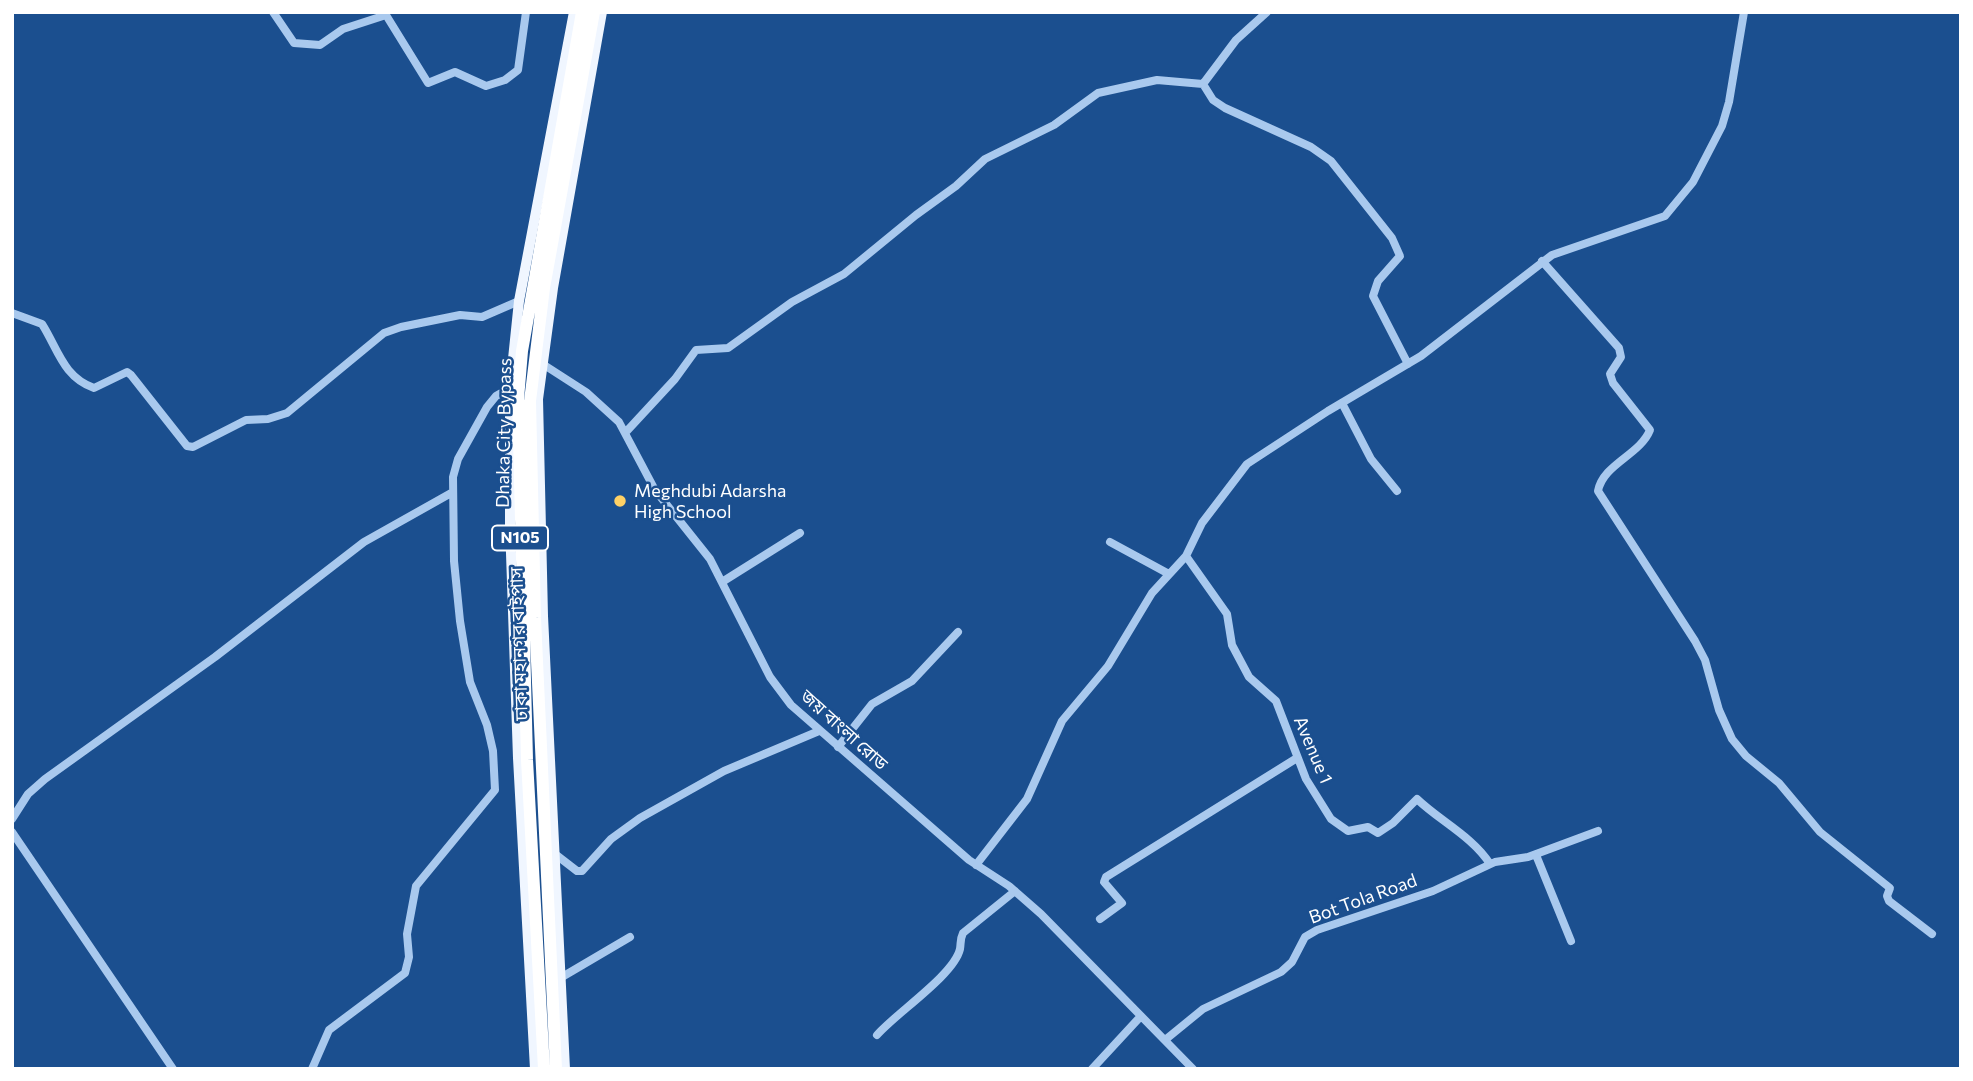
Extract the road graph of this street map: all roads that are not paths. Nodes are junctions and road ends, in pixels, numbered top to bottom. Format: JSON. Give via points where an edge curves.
{"nodes":[{"id":1,"x":273,"y":12,"type":"edge"},
{"id":2,"x":526,"y":12,"type":"edge"},
{"id":3,"x":574,"y":12,"type":"edge"},
{"id":4,"x":582,"y":12,"type":"edge"},
{"id":5,"x":594,"y":12,"type":"edge"},
{"id":6,"x":603,"y":12,"type":"edge"},
{"id":7,"x":1267,"y":12,"type":"edge"},
{"id":8,"x":1744,"y":12,"type":"edge"},
{"id":9,"x":1203,"y":84,"type":"junction"},
{"id":10,"x":1542,"y":261,"type":"junction"},
{"id":11,"x":519,"y":301,"type":"junction"},
{"id":12,"x":12,"y":313,"type":"edge"},
{"id":13,"x":541,"y":363,"type":"junction"},
{"id":14,"x":1408,"y":365,"type":"junction"},
{"id":15,"x":510,"y":388,"type":"junction"},
{"id":16,"x":1343,"y":405,"type":"junction"},
{"id":17,"x":625,"y":433,"type":"junction"},
{"id":18,"x":1397,"y":491,"type":"dead end"},
{"id":19,"x":453,"y":492,"type":"junction"},
{"id":20,"x":800,"y":533,"type":"dead end"},
{"id":21,"x":1110,"y":542,"type":"dead end"},
{"id":22,"x":1186,"y":556,"type":"junction"},
{"id":23,"x":1169,"y":574,"type":"junction"},
{"id":24,"x":722,"y":582,"type":"junction"},
{"id":25,"x":958,"y":632,"type":"dead end"},
{"id":26,"x":819,"y":731,"type":"junction"},
{"id":27,"x":838,"y":747,"type":"junction"},
{"id":28,"x":1297,"y":758,"type":"junction"},
{"id":29,"x":12,"y":820,"type":"edge"},
{"id":30,"x":1598,"y":831,"type":"dead end"},
{"id":31,"x":12,"y":832,"type":"edge"},
{"id":32,"x":555,"y":854,"type":"junction"},
{"id":33,"x":1536,"y":855,"type":"junction"},
{"id":34,"x":1490,"y":864,"type":"junction"},
{"id":35,"x":976,"y":865,"type":"junction"},
{"id":36,"x":1015,"y":891,"type":"junction"},
{"id":37,"x":1100,"y":919,"type":"dead end"},
{"id":38,"x":1932,"y":934,"type":"dead end"},
{"id":39,"x":630,"y":937,"type":"dead end"},
{"id":40,"x":1570,"y":941,"type":"dead end"},
{"id":41,"x":562,"y":977,"type":"junction"},
{"id":42,"x":1141,"y":1016,"type":"junction"},
{"id":43,"x":877,"y":1035,"type":"dead end"},
{"id":44,"x":1165,"y":1040,"type":"junction"},
{"id":45,"x":1190,"y":1068,"type":"edge"},
{"id":46,"x":173,"y":1069,"type":"edge"},
{"id":47,"x":313,"y":1069,"type":"edge"},
{"id":48,"x":535,"y":1069,"type":"edge"},
{"id":49,"x":544,"y":1069,"type":"edge"},
{"id":50,"x":556,"y":1069,"type":"edge"},
{"id":51,"x":565,"y":1069,"type":"edge"},
{"id":52,"x":1092,"y":1069,"type":"edge"}],
"edges":[{"from":1,"to":2,"type":"street","via":[[294,43],[320,45],[343,29],[386,15],[428,83],[456,72],[486,86],[518,70]]},
{"from":3,"to":11,"type":"main road"},
{"from":4,"to":49,"type":"highway","name":"Dhaka City Bypass","number":"N105","via":[[524,339],[519,398],[527,760]]},
{"from":5,"to":50,"type":"highway","name":"ঢাকা মহানগর বাইপাস","number":"N105","via":[[544,288],[530,401],[537,673]]},
{"from":6,"to":13,"type":"main road"},
{"from":7,"to":9,"type":"street","via":[[1236,40]]},
{"from":8,"to":10,"type":"street","via":[[1722,126],[1686,190],[1665,216]]},
{"from":9,"to":14,"type":"street","via":[[1225,108],[1311,147],[1331,161],[1392,238],[1400,256],[1374,287],[1373,296]]},
{"from":9,"to":17,"type":"street","via":[[1157,80],[1098,93],[1054,125],[997,152],[844,274],[792,302],[728,348],[696,350]]},
{"from":10,"to":14,"type":"street"},
{"from":10,"to":38,"type":"street","via":[[1619,348],[1613,383],[1650,430],[1601,480],[1598,491],[1695,641],[1732,738],[1746,757],[1779,783],[1820,832],[1890,888],[1889,901]]},
{"from":11,"to":12,"type":"street","via":[[482,317],[460,315],[384,333],[287,413],[246,420],[193,447],[187,446],[131,375],[88,385],[63,366],[42,324]]},
{"from":11,"to":15,"type":"main road"},
{"from":13,"to":17,"type":"street","name":"জয় বাংলা রোড","via":[[606,408]]},
{"from":13,"to":32,"type":"main road","via":[[540,522]]},
{"from":14,"to":16,"type":"street"},
{"from":15,"to":19,"type":"street","via":[[491,401],[458,459]]},
{"from":15,"to":48,"type":"main road","via":[[517,719]]},
{"from":16,"to":18,"type":"street","via":[[1369,455]]},
{"from":16,"to":22,"type":"street","via":[[1247,464],[1209,513]]},
{"from":17,"to":24,"type":"street","name":"জয় বাংলা রোড","via":[[655,490],[693,536]]},
{"from":19,"to":29,"type":"street","via":[[364,542],[45,779],[28,794]]},
{"from":19,"to":47,"type":"street","via":[[460,621],[470,682],[493,751],[495,790],[416,886],[405,973],[329,1030]]},
{"from":20,"to":24,"type":"street"},
{"from":21,"to":23,"type":"street"},
{"from":22,"to":23,"type":"street"},
{"from":22,"to":28,"type":"street","name":"Avenue 1","via":[[1227,614],[1232,645],[1249,677],[1276,701]]},
{"from":23,"to":35,"type":"street","via":[[1108,666],[1062,721],[1027,799]]},
{"from":24,"to":26,"type":"street","name":"জয় বাংলা রোড","via":[[775,685]]},
{"from":25,"to":27,"type":"street","via":[[912,681],[872,704]]},
{"from":26,"to":27,"type":"street","name":"জয় বাংলা রোড"},
{"from":26,"to":32,"type":"street","via":[[724,771],[640,818],[611,839],[582,871]]},
{"from":27,"to":35,"type":"street","name":"জয় বাংলা রোড"},
{"from":28,"to":34,"type":"street","name":"Avenue 1","via":[[1318,800],[1344,829],[1368,827],[1381,832],[1417,799],[1479,848]]},
{"from":28,"to":37,"type":"street","via":[[1105,877],[1104,882],[1122,903]]},
{"from":30,"to":33,"type":"street","name":"Bot Tola Road"},
{"from":31,"to":46,"type":"street"},
{"from":32,"to":41,"type":"main road"},
{"from":33,"to":34,"type":"street","name":"Bot Tola Road"},
{"from":33,"to":40,"type":"street"},
{"from":34,"to":44,"type":"street","name":"Bot Tola Road","via":[[1433,891],[1309,933],[1281,972],[1203,1009]]},
{"from":35,"to":36,"type":"street","name":"জয় বাংলা রোড"},
{"from":36,"to":42,"type":"street","name":"জয় বাংলা রোড"},
{"from":36,"to":43,"type":"street","via":[[963,933],[960,949],[948,966]]},
{"from":39,"to":41,"type":"street"},
{"from":41,"to":51,"type":"main road"},
{"from":42,"to":44,"type":"street","name":"জয় বাংলা রোড"},
{"from":42,"to":52,"type":"street"},
{"from":44,"to":45,"type":"street","name":"জয় বাংলা রোড"}]}
